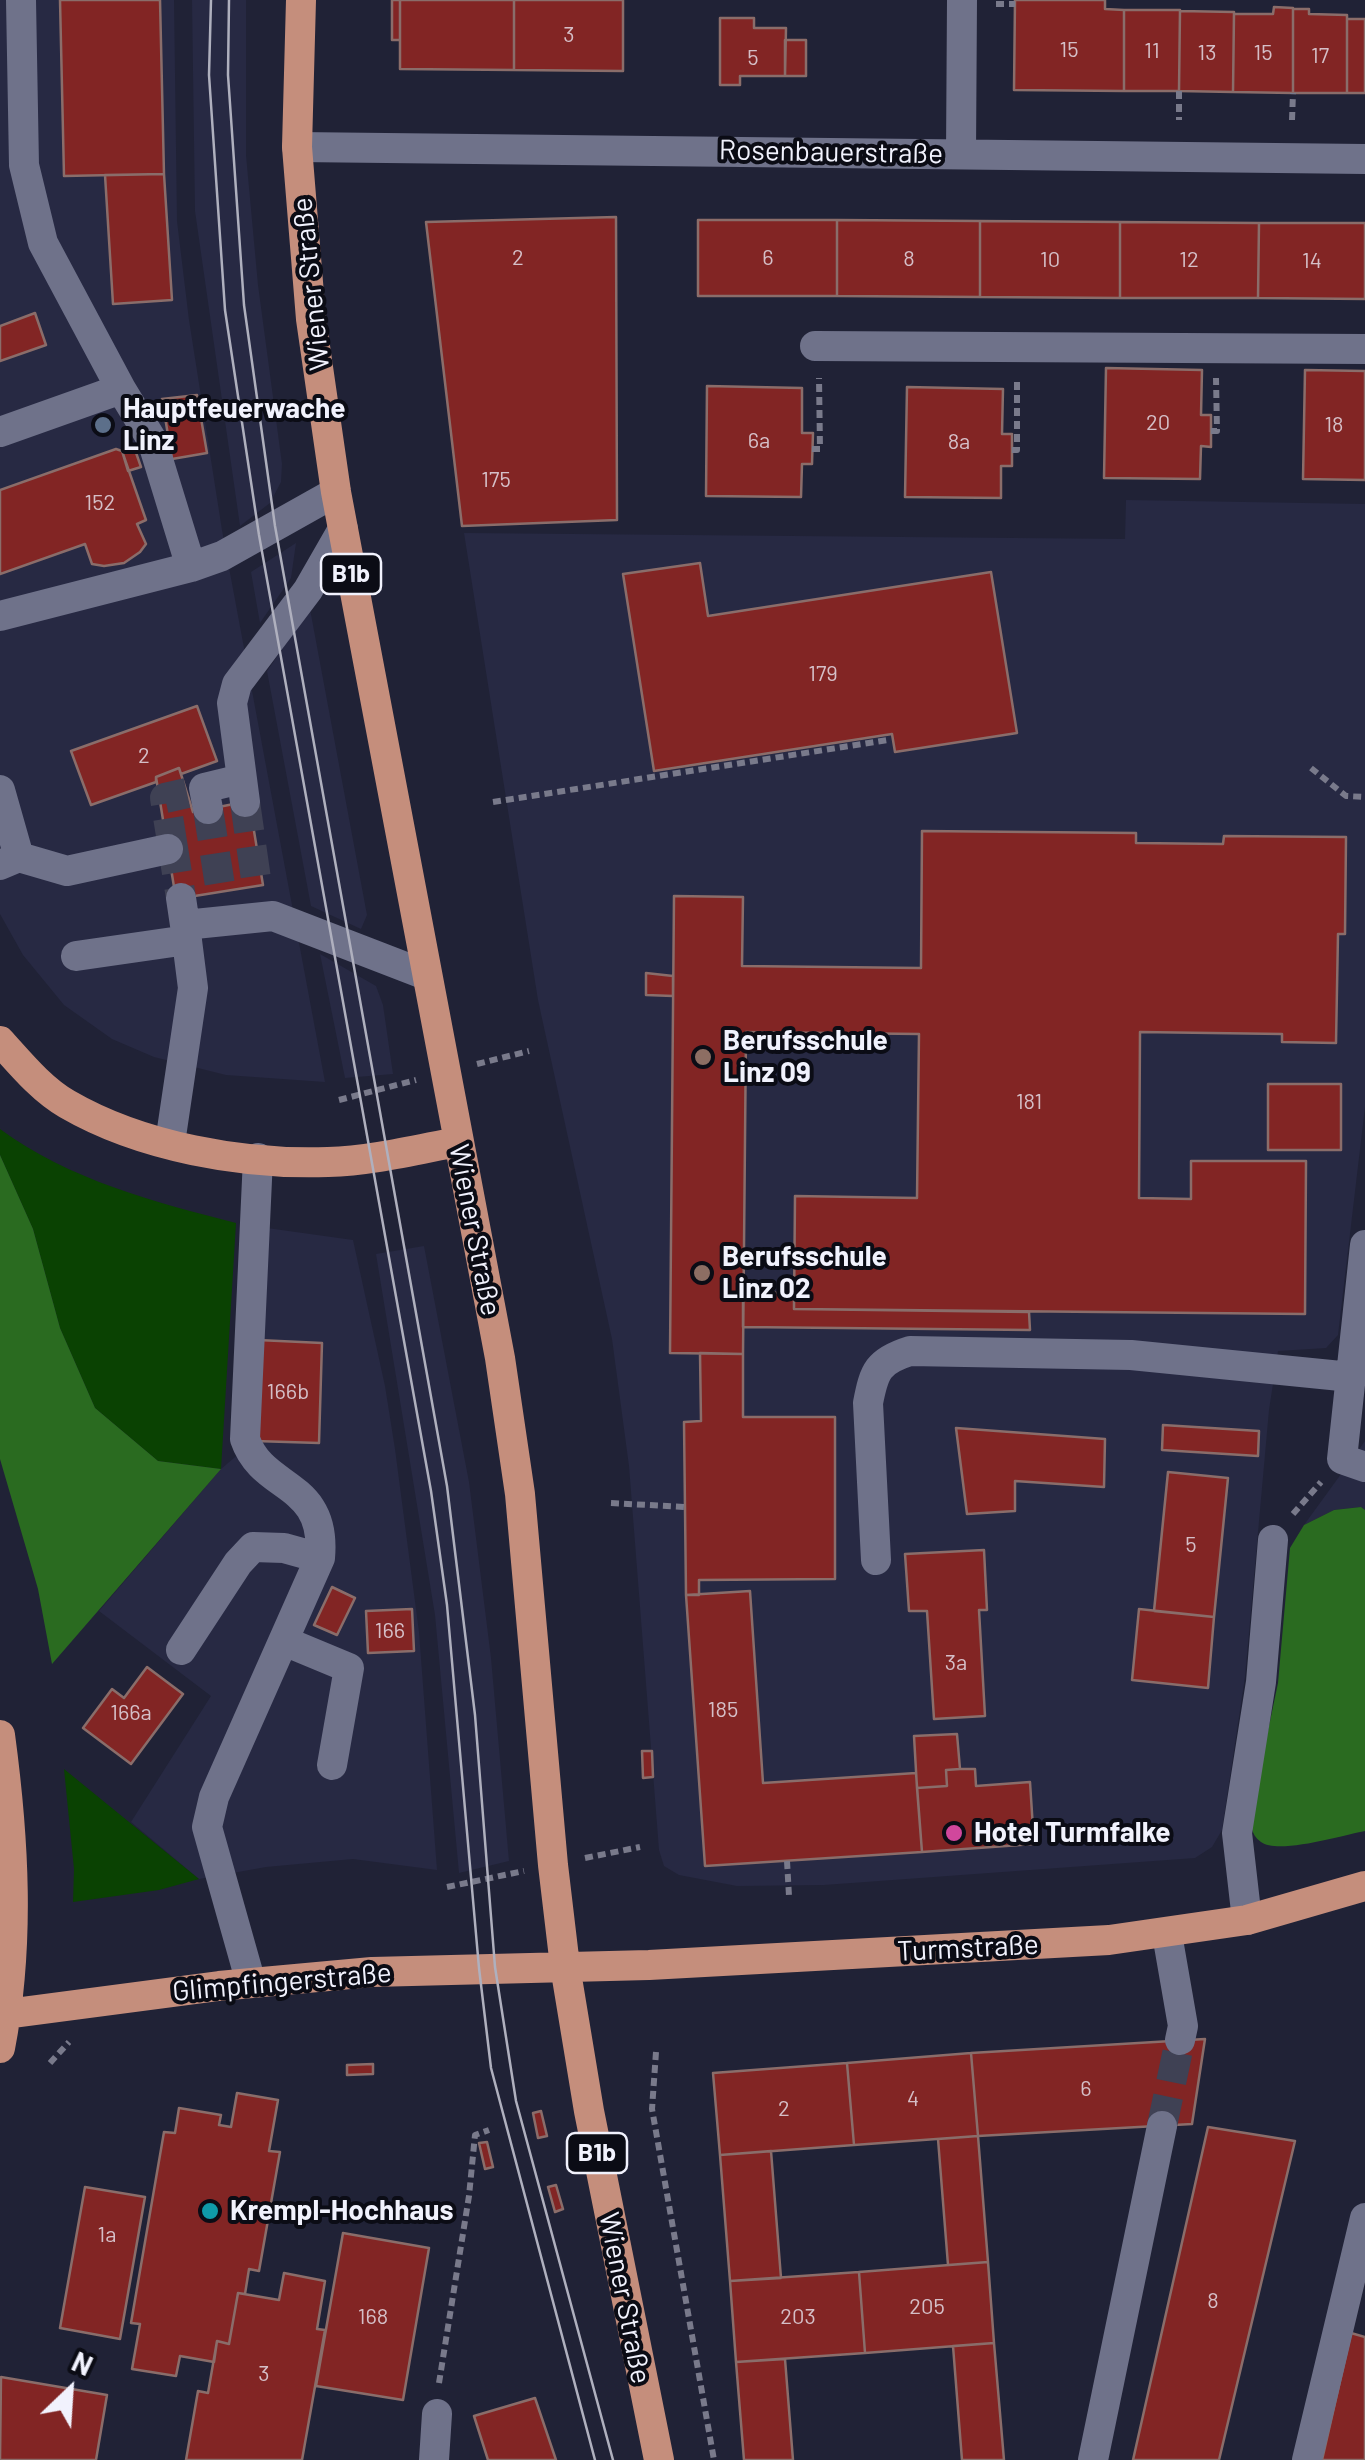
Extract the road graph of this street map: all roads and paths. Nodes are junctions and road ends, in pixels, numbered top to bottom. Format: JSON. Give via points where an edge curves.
{"nodes":[{"id":1,"x":21,"y":0,"type":"edge"},
{"id":2,"x":301,"y":0,"type":"edge"},
{"id":3,"x":975,"y":2,"type":"edge"},
{"id":4,"x":1015,"y":4,"type":"dead end"},
{"id":5,"x":1179,"y":91,"type":"dead end"},
{"id":6,"x":1292,"y":93,"type":"dead end"},
{"id":7,"x":1179,"y":120,"type":"dead end"},
{"id":8,"x":1292,"y":120,"type":"dead end"},
{"id":9,"x":298,"y":146,"type":"junction"},
{"id":10,"x":961,"y":154,"type":"junction"},
{"id":11,"x":1365,"y":159,"type":"edge"},
{"id":12,"x":817,"y":346,"type":"joint"},
{"id":13,"x":1018,"y":348,"type":"junction"},
{"id":14,"x":1216,"y":348,"type":"junction"},
{"id":15,"x":1365,"y":349,"type":"edge"},
{"id":16,"x":121,"y":388,"type":"junction"},
{"id":17,"x":1211,"y":430,"type":"dead end"},
{"id":18,"x":0,"y":432,"type":"edge"},
{"id":19,"x":812,"y":449,"type":"dead end"},
{"id":20,"x":1012,"y":450,"type":"dead end"},
{"id":21,"x":336,"y":492,"type":"junction"},
{"id":22,"x":343,"y":530,"type":"junction"},
{"id":23,"x":192,"y":567,"type":"junction"},
{"id":24,"x":0,"y":616,"type":"edge"},
{"id":25,"x":888,"y":740,"type":"dead end"},
{"id":26,"x":1311,"y":768,"type":"dead end"},
{"id":27,"x":0,"y":790,"type":"edge"},
{"id":28,"x":200,"y":797,"type":"tunnel mouth"},
{"id":29,"x":1365,"y":797,"type":"edge"},
{"id":30,"x":493,"y":802,"type":"dead end"},
{"id":31,"x":168,"y":849,"type":"tunnel mouth"},
{"id":32,"x":10,"y":861,"type":"edge"},
{"id":33,"x":184,"y":921,"type":"junction"},
{"id":34,"x":76,"y":956,"type":"dead end"},
{"id":35,"x":426,"y":974,"type":"junction"},
{"id":36,"x":0,"y":1041,"type":"edge"},
{"id":37,"x":457,"y":1142,"type":"junction"},
{"id":38,"x":170,"y":1143,"type":"junction"},
{"id":39,"x":258,"y":1158,"type":"junction"},
{"id":40,"x":1365,"y":1245,"type":"edge"},
{"id":41,"x":1351,"y":1376,"type":"junction"},
{"id":42,"x":1354,"y":1463,"type":"edge"},
{"id":43,"x":612,"y":1503,"type":"dead end"},
{"id":44,"x":685,"y":1507,"type":"dead end"},
{"id":45,"x":1273,"y":1540,"type":"joint"},
{"id":46,"x":320,"y":1558,"type":"junction"},
{"id":47,"x":876,"y":1560,"type":"dead end"},
{"id":48,"x":284,"y":1640,"type":"junction"},
{"id":49,"x":181,"y":1650,"type":"dead end"},
{"id":50,"x":0,"y":1735,"type":"edge"},
{"id":51,"x":332,"y":1765,"type":"dead end"},
{"id":52,"x":788,"y":1861,"type":"dead end"},
{"id":53,"x":1365,"y":1886,"type":"edge"},
{"id":54,"x":789,"y":1896,"type":"dead end"},
{"id":55,"x":1247,"y":1920,"type":"junction"},
{"id":56,"x":1168,"y":1934,"type":"junction"},
{"id":57,"x":565,"y":1966,"type":"junction"},
{"id":58,"x":251,"y":1983,"type":"junction"},
{"id":59,"x":3,"y":2015,"type":"edge"},
{"id":60,"x":1180,"y":2040,"type":"tunnel mouth"},
{"id":61,"x":0,"y":2048,"type":"edge"},
{"id":62,"x":656,"y":2052,"type":"dead end"},
{"id":63,"x":1162,"y":2126,"type":"tunnel mouth"},
{"id":64,"x":488,"y":2130,"type":"dead end"},
{"id":65,"x":1365,"y":2218,"type":"edge"},
{"id":66,"x":437,"y":2414,"type":"joint"},
{"id":67,"x":434,"y":2460,"type":"edge"},
{"id":68,"x":659,"y":2460,"type":"edge"},
{"id":69,"x":714,"y":2460,"type":"edge"},
{"id":70,"x":1093,"y":2460,"type":"edge"},
{"id":71,"x":1307,"y":2460,"type":"edge"}],
"edges":[{"from":1,"to":16,"type":"street","via":[[24,165],[43,243]]},
{"from":2,"to":9,"type":"main road","name":"Wiener Straße","number":"B1b"},
{"from":3,"to":4,"type":"path"},
{"from":3,"to":10,"type":"street"},
{"from":5,"to":7,"type":"path"},
{"from":6,"to":8,"type":"path"},
{"from":9,"to":10,"type":"street","name":"Rosenbauerstraße"},
{"from":9,"to":21,"type":"main road","name":"Wiener Straße","number":"B1b","via":[[311,319]]},
{"from":10,"to":11,"type":"street","name":"Rosenbauerstraße"},
{"from":12,"to":13,"type":"street"},
{"from":12,"to":19,"type":"path","via":[[820,449]]},
{"from":13,"to":14,"type":"street"},
{"from":13,"to":20,"type":"path"},
{"from":14,"to":15,"type":"street"},
{"from":14,"to":17,"type":"path","via":[[1217,431]]},
{"from":16,"to":18,"type":"street"},
{"from":16,"to":23,"type":"street","via":[[152,440]]},
{"from":21,"to":22,"type":"main road","name":"Wiener Straße","number":"B1b"},
{"from":21,"to":23,"type":"street"},
{"from":22,"to":28,"type":"street","via":[[308,590],[237,684],[232,703],[242,790]]},
{"from":22,"to":35,"type":"main road","name":"Wiener Straße","number":"B1b"},
{"from":23,"to":24,"type":"street"},
{"from":25,"to":30,"type":"path"},
{"from":26,"to":29,"type":"path","via":[[1346,796]]},
{"from":27,"to":32,"type":"street"},
{"from":31,"to":32,"type":"street","via":[[67,870]]},
{"from":33,"to":34,"type":"street"},
{"from":33,"to":35,"type":"street","via":[[223,906],[264,906]]},
{"from":33,"to":38,"type":"street","via":[[194,988]]},
{"from":35,"to":37,"type":"main road","name":"Wiener Straße","number":"B1b"},
{"from":36,"to":38,"type":"main road","via":[[66,1103]]},
{"from":37,"to":39,"type":"main road","via":[[338,1161]]},
{"from":37,"to":57,"type":"main road","name":"Wiener Straße","number":"B1b","via":[[520,1494]]},
{"from":38,"to":39,"type":"main road"},
{"from":39,"to":46,"type":"street","via":[[245,1439],[251,1456],[304,1499],[322,1531]]},
{"from":40,"to":41,"type":"street"},
{"from":41,"to":42,"type":"street"},
{"from":41,"to":47,"type":"street","via":[[1130,1355],[910,1351],[886,1359],[873,1378],[868,1404]]},
{"from":42,"to":45,"type":"path","via":[[1306,1497]]},
{"from":43,"to":44,"type":"path"},
{"from":45,"to":55,"type":"street","via":[[1261,1682],[1237,1834]]},
{"from":46,"to":48,"type":"street"},
{"from":46,"to":49,"type":"street","via":[[253,1548]]},
{"from":48,"to":51,"type":"street","via":[[350,1668]]},
{"from":48,"to":58,"type":"street","via":[[207,1827]]},
{"from":50,"to":59,"type":"main road","via":[[14,1934]]},
{"from":52,"to":54,"type":"path"},
{"from":53,"to":55,"type":"main road","name":"Turmstraße"},
{"from":55,"to":56,"type":"main road","name":"Turmstraße"},
{"from":56,"to":57,"type":"main road","name":"Turmstraße"},
{"from":56,"to":60,"type":"street"},
{"from":57,"to":58,"type":"main road","name":"Glimpfingerstraße"},
{"from":57,"to":68,"type":"main road","name":"Wiener Straße","number":"B1b"},
{"from":58,"to":59,"type":"main road","name":"Glimpfingerstraße"},
{"from":59,"to":61,"type":"main road"},
{"from":62,"to":69,"type":"path","via":[[652,2110]]},
{"from":63,"to":70,"type":"street"},
{"from":64,"to":66,"type":"path","via":[[475,2135]]},
{"from":65,"to":71,"type":"street"},
{"from":66,"to":67,"type":"street"}]}
